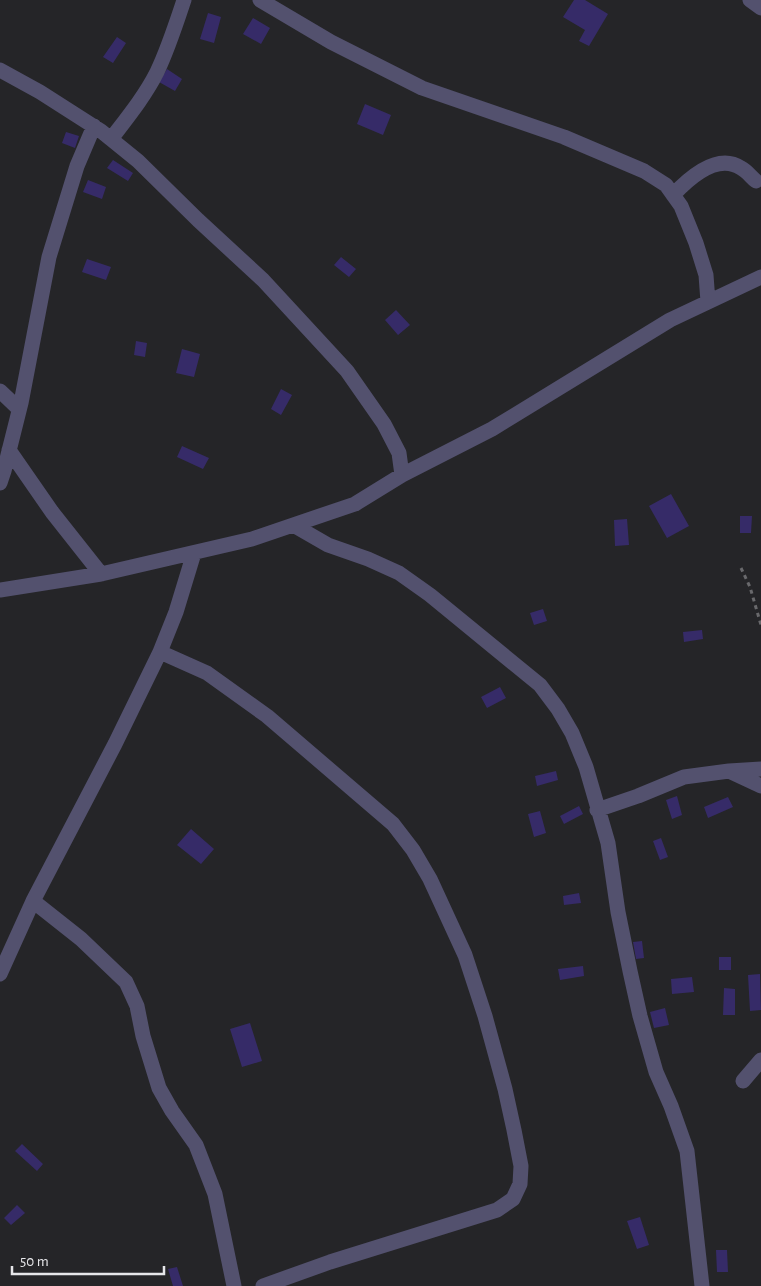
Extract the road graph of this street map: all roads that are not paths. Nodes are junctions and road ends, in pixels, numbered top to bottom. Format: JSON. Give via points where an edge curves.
{"nodes":[{"id":1,"x":184,"y":0,"type":"edge"},
{"id":2,"x":260,"y":0,"type":"edge"},
{"id":3,"x":750,"y":0,"type":"edge"},
{"id":4,"x":761,"y":8,"type":"edge"},
{"id":5,"x":0,"y":70,"type":"edge"},
{"id":6,"x":94,"y":126,"type":"junction"},
{"id":7,"x":111,"y":139,"type":"junction"},
{"id":8,"x":756,"y":181,"type":"dead end"},
{"id":9,"x":673,"y":195,"type":"junction"},
{"id":10,"x":761,"y":277,"type":"edge"},
{"id":11,"x":708,"y":302,"type":"junction"},
{"id":12,"x":0,"y":391,"type":"edge"},
{"id":13,"x":20,"y":409,"type":"junction"},
{"id":14,"x":9,"y":450,"type":"junction"},
{"id":15,"x":402,"y":475,"type":"junction"},
{"id":16,"x":0,"y":483,"type":"edge"},
{"id":17,"x":295,"y":526,"type":"junction"},
{"id":18,"x":194,"y":553,"type":"junction"},
{"id":19,"x":101,"y":574,"type":"junction"},
{"id":20,"x":0,"y":590,"type":"edge"},
{"id":21,"x":160,"y":652,"type":"junction"},
{"id":22,"x":761,"y":770,"type":"edge"},
{"id":23,"x":729,"y":771,"type":"junction"},
{"id":24,"x":761,"y":786,"type":"edge"},
{"id":25,"x":597,"y":810,"type":"junction"},
{"id":26,"x":33,"y":901,"type":"junction"},
{"id":27,"x":5,"y":949,"type":"edge"},
{"id":28,"x":0,"y":974,"type":"edge"},
{"id":29,"x":761,"y":1060,"type":"edge"},
{"id":30,"x":743,"y":1082,"type":"dead end"},
{"id":31,"x":234,"y":1286,"type":"edge"},
{"id":32,"x":263,"y":1286,"type":"edge"},
{"id":33,"x":702,"y":1286,"type":"edge"}],
"edges":[{"from":1,"to":7,"type":"street","via":[[156,74]]},
{"from":2,"to":9,"type":"street","via":[[330,42],[422,88],[564,137],[636,168],[666,185]]},
{"from":3,"to":4,"type":"street"},
{"from":5,"to":6,"type":"street"},
{"from":6,"to":7,"type":"street"},
{"from":6,"to":13,"type":"street","via":[[76,166],[49,257]]},
{"from":7,"to":15,"type":"street","via":[[263,280],[347,371],[384,424],[399,453]]},
{"from":8,"to":9,"type":"street","via":[[741,167],[720,163],[706,168]]},
{"from":9,"to":11,"type":"street","via":[[696,243],[706,275]]},
{"from":10,"to":11,"type":"street"},
{"from":11,"to":15,"type":"street","via":[[670,320],[492,429]]},
{"from":12,"to":13,"type":"street"},
{"from":13,"to":14,"type":"street"},
{"from":14,"to":16,"type":"street"},
{"from":14,"to":19,"type":"street"},
{"from":15,"to":17,"type":"street","via":[[355,504]]},
{"from":17,"to":18,"type":"street"},
{"from":17,"to":25,"type":"street","via":[[328,545],[399,573],[540,685],[572,733],[586,767]]},
{"from":18,"to":19,"type":"street"},
{"from":18,"to":21,"type":"street"},
{"from":19,"to":20,"type":"street"},
{"from":21,"to":26,"type":"street","via":[[116,744]]},
{"from":21,"to":32,"type":"street","via":[[207,673],[267,716],[393,824],[413,850],[430,879],[468,964],[505,1089],[521,1166],[520,1184],[514,1199],[497,1210]]},
{"from":22,"to":23,"type":"street"},
{"from":23,"to":24,"type":"street"},
{"from":23,"to":25,"type":"street","via":[[684,777]]},
{"from":25,"to":33,"type":"street","via":[[608,843],[618,912],[640,1016],[656,1072],[687,1151]]},
{"from":26,"to":27,"type":"street"},
{"from":26,"to":31,"type":"street","via":[[82,940],[126,982],[137,1006],[159,1088],[196,1145],[215,1194]]},
{"from":27,"to":28,"type":"street"},
{"from":29,"to":30,"type":"street"}]}
